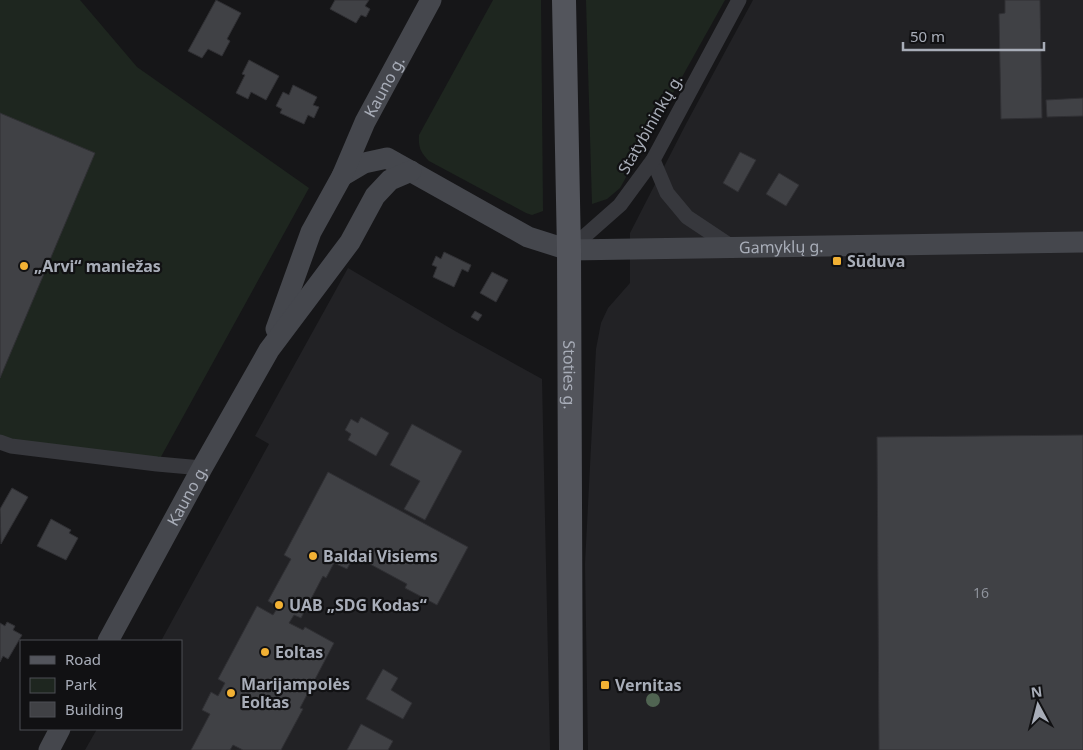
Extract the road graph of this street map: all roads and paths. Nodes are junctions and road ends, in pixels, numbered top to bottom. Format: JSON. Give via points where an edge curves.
{"nodes":[{"id":1,"x":431,"y":0,"type":"edge"},
{"id":2,"x":564,"y":0,"type":"edge"},
{"id":3,"x":739,"y":0,"type":"edge"},
{"id":4,"x":653,"y":160,"type":"junction"},
{"id":5,"x":411,"y":171,"type":"junction"},
{"id":6,"x":342,"y":176,"type":"junction"},
{"id":7,"x":1083,"y":242,"type":"edge"},
{"id":8,"x":732,"y":247,"type":"junction"},
{"id":9,"x":569,"y":250,"type":"junction"},
{"id":10,"x":269,"y":350,"type":"junction"},
{"id":11,"x":0,"y":442,"type":"edge"},
{"id":12,"x":202,"y":468,"type":"junction"},
{"id":13,"x":109,"y":640,"type":"edge"},
{"id":14,"x":59,"y":730,"type":"edge"},
{"id":15,"x":49,"y":750,"type":"edge"},
{"id":16,"x":570,"y":750,"type":"edge"}],
"edges":[{"from":1,"to":6,"type":"main road","name":"Kauno g.","via":[[366,122]]},
{"from":2,"to":9,"type":"main road","name":"Stoties g."},
{"from":3,"to":4,"type":"street","name":"Statybininkų g."},
{"from":4,"to":8,"type":"street","via":[[666,193],[687,217]]},
{"from":4,"to":9,"type":"street","name":"Statybininkų g.","via":[[620,205]]},
{"from":5,"to":6,"type":"main road","name":"Kauno g.","via":[[387,158],[364,162]]},
{"from":5,"to":9,"type":"main road","name":"Kauno g.","via":[[528,237]]},
{"from":5,"to":10,"type":"main road","name":"Kauno g.","via":[[390,180],[376,196],[350,242]]},
{"from":6,"to":10,"type":"main road","name":"Kauno g.","via":[[311,232]]},
{"from":7,"to":8,"type":"main road","name":"Gamyklų g."},
{"from":8,"to":9,"type":"main road","name":"Gamyklų g."},
{"from":9,"to":16,"type":"main road","name":"Stoties g."},
{"from":10,"to":12,"type":"main road","name":"Kauno g."},
{"from":11,"to":12,"type":"street","via":[[11,446]]},
{"from":12,"to":13,"type":"main road","name":"Kauno g."},
{"from":14,"to":15,"type":"main road"}]}
